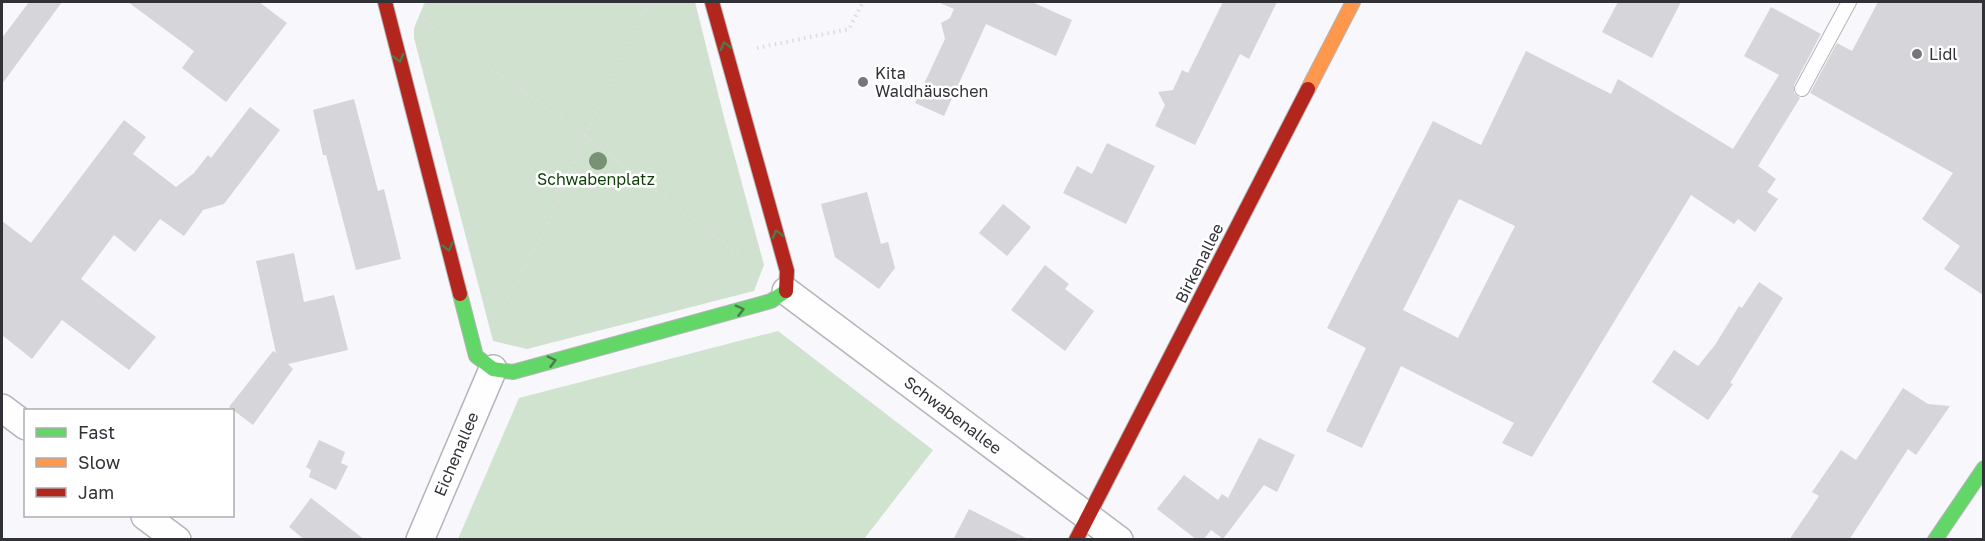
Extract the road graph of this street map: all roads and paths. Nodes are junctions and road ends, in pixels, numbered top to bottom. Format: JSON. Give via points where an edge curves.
{"nodes":[{"id":1,"x":385,"y":2,"type":"edge"},
{"id":2,"x":648,"y":2,"type":"edge"},
{"id":3,"x":712,"y":2,"type":"edge"},
{"id":4,"x":863,"y":2,"type":"edge"},
{"id":5,"x":1353,"y":2,"type":"edge"},
{"id":6,"x":1849,"y":2,"type":"edge"},
{"id":7,"x":417,"y":15,"type":"dead end"},
{"id":8,"x":750,"y":49,"type":"dead end"},
{"id":9,"x":1802,"y":89,"type":"dead end"},
{"id":10,"x":585,"y":136,"type":"junction"},
{"id":11,"x":749,"y":263,"type":"dead end"},
{"id":12,"x":786,"y":291,"type":"junction"},
{"id":13,"x":498,"y":315,"type":"dead end"},
{"id":14,"x":493,"y":369,"type":"junction"},
{"id":15,"x":2,"y":408,"type":"edge"},
{"id":16,"x":24,"y":424,"type":"edge"},
{"id":17,"x":1983,"y":468,"type":"edge"},
{"id":18,"x":146,"y":517,"type":"edge"},
{"id":19,"x":1082,"y":528,"type":"edge"},
{"id":20,"x":177,"y":540,"type":"edge"},
{"id":21,"x":420,"y":540,"type":"edge"},
{"id":22,"x":1119,"y":540,"type":"edge"},
{"id":23,"x":1935,"y":540,"type":"edge"}],
"edges":[{"from":1,"to":14,"type":"street","one_way":true,"via":[[476,356]]},
{"from":2,"to":10,"type":"path"},
{"from":12,"to":3,"type":"street","one_way":true,"via":[[787,271]]},
{"from":4,"to":8,"type":"path","via":[[849,30]]},
{"from":5,"to":19,"type":"street","name":"Birkenallee"},
{"from":6,"to":9,"type":"lane"},
{"from":7,"to":10,"type":"path"},
{"from":10,"to":11,"type":"path"},
{"from":10,"to":13,"type":"path","via":[[543,234]]},
{"from":14,"to":12,"type":"street","one_way":true,"via":[[513,372],[771,301]]},
{"from":12,"to":19,"type":"street","name":"Schwabenallee"},
{"from":14,"to":21,"type":"street","name":"Eichenallee"},
{"from":15,"to":16,"type":"street"},
{"from":17,"to":23,"type":"street"},
{"from":18,"to":20,"type":"street"},
{"from":19,"to":22,"type":"street","name":"Schwabenallee"}]}
